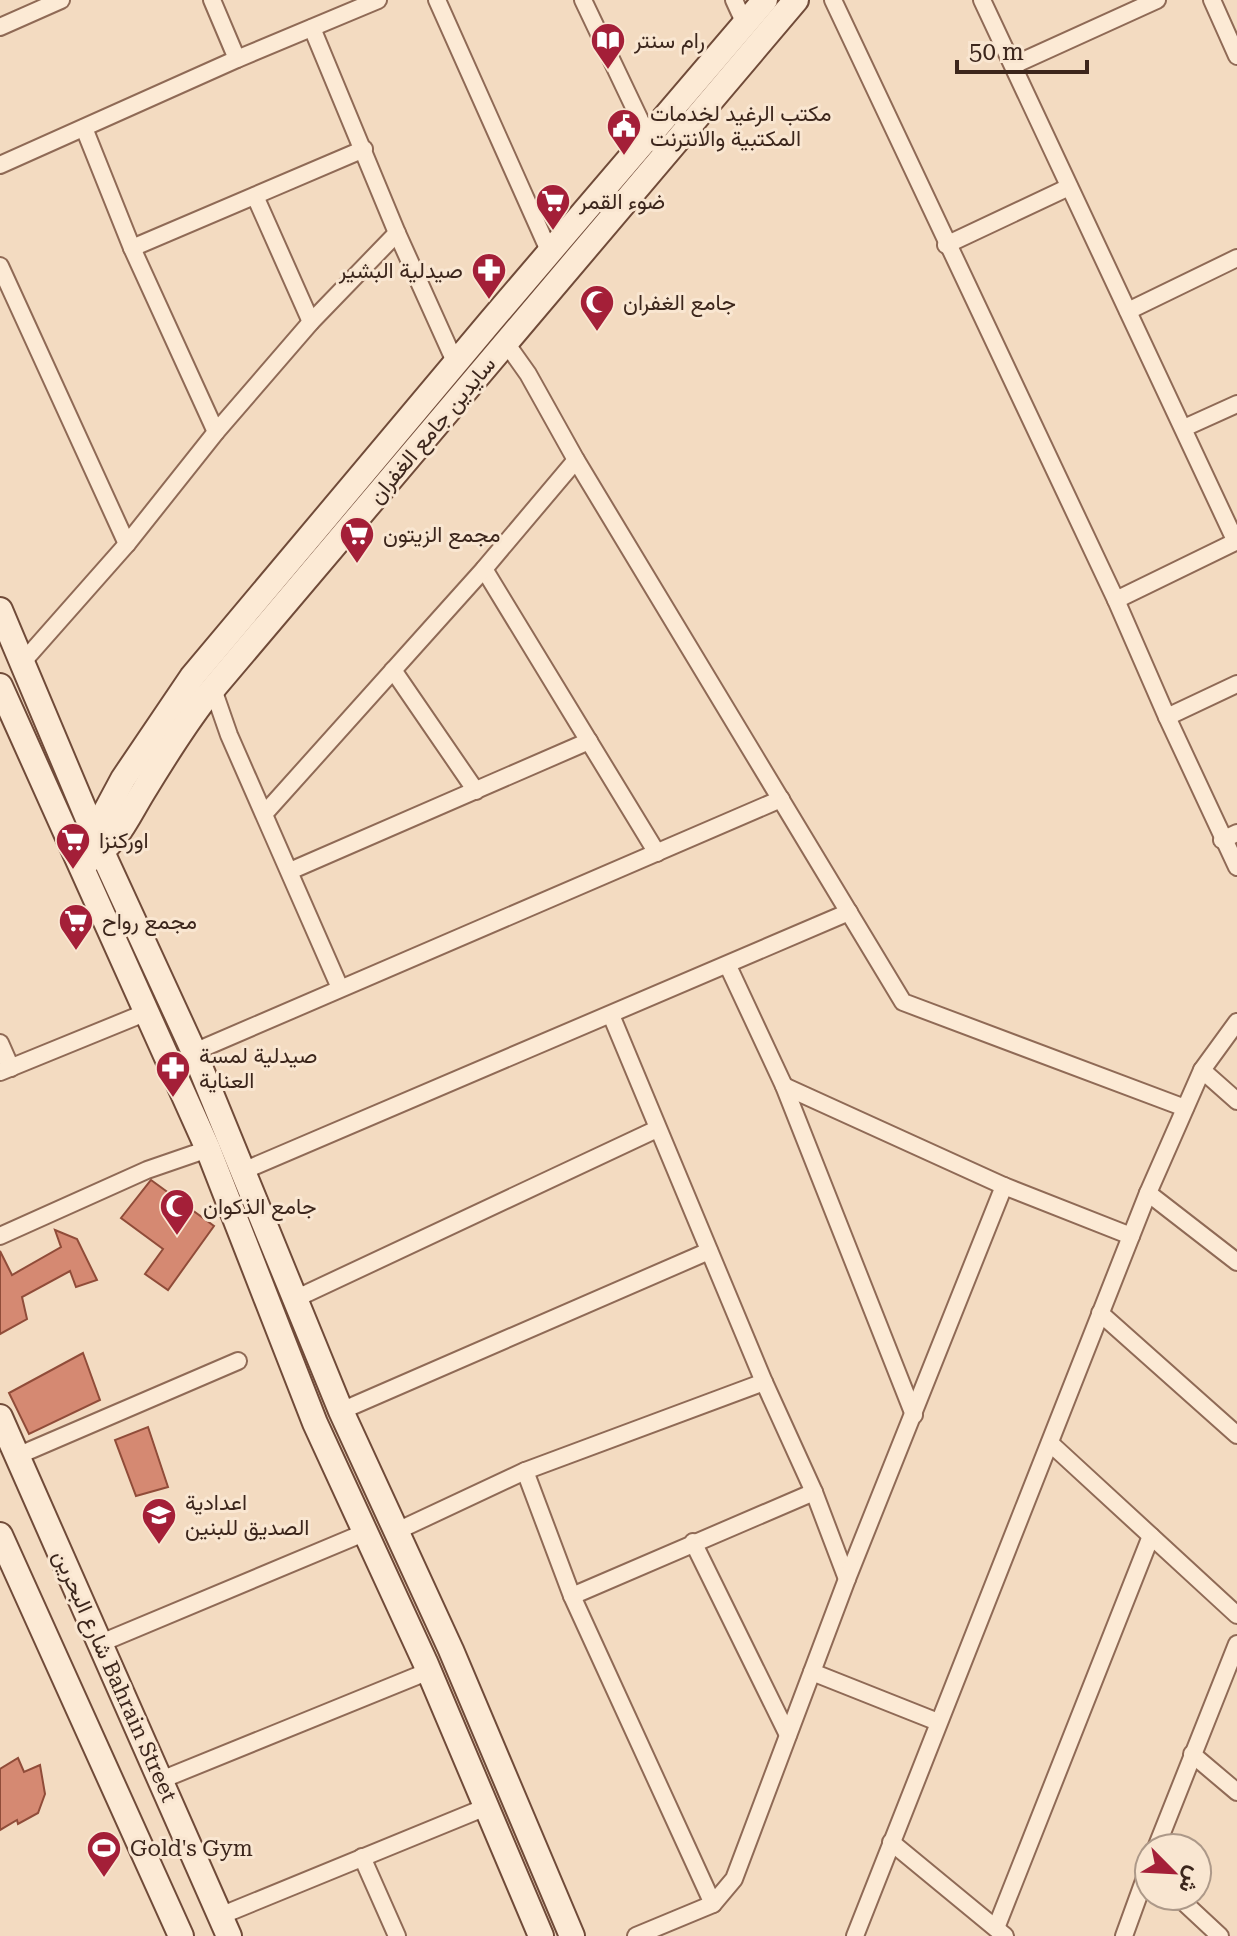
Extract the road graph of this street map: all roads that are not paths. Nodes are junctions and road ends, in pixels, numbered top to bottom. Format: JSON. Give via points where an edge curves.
{"nodes":[{"id":1,"x":61,"y":0,"type":"edge"},
{"id":2,"x":212,"y":0,"type":"edge"},
{"id":3,"x":378,"y":0,"type":"edge"},
{"id":4,"x":437,"y":0,"type":"edge"},
{"id":5,"x":583,"y":0,"type":"edge"},
{"id":6,"x":734,"y":0,"type":"edge"},
{"id":7,"x":765,"y":0,"type":"edge"},
{"id":8,"x":796,"y":0,"type":"edge"},
{"id":9,"x":833,"y":0,"type":"edge"},
{"id":10,"x":982,"y":0,"type":"edge"},
{"id":11,"x":1157,"y":0,"type":"edge"},
{"id":12,"x":1212,"y":0,"type":"edge"},
{"id":13,"x":38,"y":5,"type":"edge"},
{"id":14,"x":745,"y":24,"type":"junction"},
{"id":15,"x":0,"y":27,"type":"edge"},
{"id":16,"x":312,"y":28,"type":"junction"},
{"id":17,"x":1237,"y":56,"type":"edge"},
{"id":18,"x":237,"y":59,"type":"junction"},
{"id":19,"x":1014,"y":65,"type":"junction"},
{"id":20,"x":84,"y":128,"type":"junction"},
{"id":21,"x":364,"y":149,"type":"junction"},
{"id":22,"x":654,"y":149,"type":"junction"},
{"id":23,"x":0,"y":165,"type":"edge"},
{"id":24,"x":1069,"y":187,"type":"junction"},
{"id":25,"x":255,"y":196,"type":"junction"},
{"id":26,"x":397,"y":233,"type":"junction"},
{"id":27,"x":946,"y":245,"type":"junction"},
{"id":28,"x":132,"y":248,"type":"junction"},
{"id":29,"x":550,"y":253,"type":"junction"},
{"id":30,"x":1237,"y":258,"type":"edge"},
{"id":31,"x":0,"y":266,"type":"edge"},
{"id":32,"x":1128,"y":311,"type":"junction"},
{"id":33,"x":311,"y":322,"type":"junction"},
{"id":34,"x":506,"y":343,"type":"junction"},
{"id":35,"x":456,"y":364,"type":"junction"},
{"id":36,"x":1237,"y":404,"type":"edge"},
{"id":37,"x":1184,"y":428,"type":"junction"},
{"id":38,"x":216,"y":432,"type":"junction"},
{"id":39,"x":576,"y":460,"type":"junction"},
{"id":40,"x":1237,"y":541,"type":"edge"},
{"id":41,"x":127,"y":544,"type":"junction"},
{"id":42,"x":484,"y":569,"type":"junction"},
{"id":43,"x":1116,"y":600,"type":"junction"},
{"id":44,"x":0,"y":610,"type":"edge"},
{"id":45,"x":21,"y":664,"type":"junction"},
{"id":46,"x":393,"y":670,"type":"junction"},
{"id":47,"x":1237,"y":684,"type":"edge"},
{"id":48,"x":0,"y":686,"type":"edge"},
{"id":49,"x":213,"y":689,"type":"junction"},
{"id":50,"x":1167,"y":717,"type":"junction"},
{"id":51,"x":589,"y":741,"type":"junction"},
{"id":52,"x":476,"y":791,"type":"junction"},
{"id":53,"x":781,"y":799,"type":"junction"},
{"id":54,"x":265,"y":813,"type":"junction"},
{"id":55,"x":1230,"y":836,"type":"edge"},
{"id":56,"x":97,"y":842,"type":"junction"},
{"id":57,"x":657,"y":853,"type":"junction"},
{"id":58,"x":76,"y":854,"type":"junction"},
{"id":59,"x":1237,"y":867,"type":"edge"},
{"id":60,"x":290,"y":871,"type":"junction"},
{"id":61,"x":849,"y":912,"type":"junction"},
{"id":62,"x":728,"y":966,"type":"junction"},
{"id":63,"x":340,"y":988,"type":"junction"},
{"id":64,"x":147,"y":1012,"type":"junction"},
{"id":65,"x":611,"y":1015,"type":"junction"},
{"id":66,"x":1237,"y":1022,"type":"edge"},
{"id":67,"x":0,"y":1043,"type":"edge"},
{"id":68,"x":194,"y":1052,"type":"junction"},
{"id":69,"x":5,"y":1070,"type":"edge"},
{"id":70,"x":1202,"y":1070,"type":"junction"},
{"id":71,"x":784,"y":1086,"type":"junction"},
{"id":72,"x":1237,"y":1101,"type":"edge"},
{"id":73,"x":1185,"y":1108,"type":"junction"},
{"id":74,"x":657,"y":1129,"type":"junction"},
{"id":75,"x":208,"y":1149,"type":"junction"},
{"id":76,"x":243,"y":1171,"type":"junction"},
{"id":77,"x":1004,"y":1186,"type":"junction"},
{"id":78,"x":1148,"y":1193,"type":"junction"},
{"id":79,"x":269,"y":1233,"type":"junction"},
{"id":80,"x":0,"y":1236,"type":"edge"},
{"id":81,"x":1131,"y":1236,"type":"junction"},
{"id":82,"x":246,"y":1242,"type":"junction"},
{"id":83,"x":709,"y":1251,"type":"junction"},
{"id":84,"x":1237,"y":1262,"type":"edge"},
{"id":85,"x":297,"y":1298,"type":"junction"},
{"id":86,"x":1100,"y":1313,"type":"junction"},
{"id":87,"x":238,"y":1361,"type":"dead end"},
{"id":88,"x":764,"y":1382,"type":"junction"},
{"id":89,"x":341,"y":1411,"type":"junction"},
{"id":90,"x":914,"y":1415,"type":"junction"},
{"id":91,"x":0,"y":1417,"type":"edge"},
{"id":92,"x":1237,"y":1435,"type":"edge"},
{"id":93,"x":1050,"y":1443,"type":"junction"},
{"id":94,"x":17,"y":1456,"type":"junction"},
{"id":95,"x":525,"y":1471,"type":"junction"},
{"id":96,"x":814,"y":1492,"type":"junction"},
{"id":97,"x":397,"y":1531,"type":"junction"},
{"id":98,"x":366,"y":1532,"type":"junction"},
{"id":99,"x":0,"y":1535,"type":"edge"},
{"id":100,"x":1151,"y":1536,"type":"junction"},
{"id":101,"x":693,"y":1542,"type":"junction"},
{"id":102,"x":847,"y":1579,"type":"junction"},
{"id":103,"x":572,"y":1596,"type":"junction"},
{"id":104,"x":1237,"y":1615,"type":"edge"},
{"id":105,"x":101,"y":1643,"type":"junction"},
{"id":106,"x":1237,"y":1644,"type":"edge"},
{"id":107,"x":429,"y":1671,"type":"junction"},
{"id":108,"x":812,"y":1672,"type":"junction"},
{"id":109,"x":938,"y":1722,"type":"junction"},
{"id":110,"x":788,"y":1735,"type":"junction"},
{"id":111,"x":1192,"y":1754,"type":"junction"},
{"id":112,"x":161,"y":1780,"type":"junction"},
{"id":113,"x":1237,"y":1792,"type":"edge"},
{"id":114,"x":486,"y":1807,"type":"junction"},
{"id":115,"x":1162,"y":1832,"type":"edge"},
{"id":116,"x":891,"y":1842,"type":"junction"},
{"id":117,"x":362,"y":1857,"type":"junction"},
{"id":118,"x":713,"y":1904,"type":"junction"},
{"id":119,"x":1133,"y":1912,"type":"edge"},
{"id":120,"x":1194,"y":1912,"type":"edge"},
{"id":121,"x":225,"y":1926,"type":"edge"},
{"id":122,"x":1000,"y":1932,"type":"edge"},
{"id":123,"x":181,"y":1936,"type":"edge"},
{"id":124,"x":397,"y":1936,"type":"edge"},
{"id":125,"x":541,"y":1936,"type":"edge"},
{"id":126,"x":572,"y":1936,"type":"edge"},
{"id":127,"x":636,"y":1936,"type":"edge"},
{"id":128,"x":855,"y":1936,"type":"edge"},
{"id":129,"x":1124,"y":1936,"type":"edge"},
{"id":130,"x":1220,"y":1936,"type":"edge"}],
"edges":[{"from":1,"to":13,"type":"street"},
{"from":2,"to":18,"type":"street"},
{"from":3,"to":16,"type":"street"},
{"from":4,"to":29,"type":"street"},
{"from":5,"to":22,"type":"street"},
{"from":6,"to":14,"type":"street"},
{"from":7,"to":14,"type":"street","name":"سايدين جامع الغفران"},
{"from":8,"to":22,"type":"street","name":"سايدين جامع الغفران"},
{"from":9,"to":27,"type":"street"},
{"from":10,"to":19,"type":"street"},
{"from":11,"to":19,"type":"street"},
{"from":12,"to":17,"type":"street"},
{"from":13,"to":15,"type":"street"},
{"from":14,"to":22,"type":"street","name":"سايدين جامع الغفران"},
{"from":16,"to":18,"type":"street"},
{"from":16,"to":21,"type":"street"},
{"from":18,"to":20,"type":"street"},
{"from":19,"to":24,"type":"street"},
{"from":20,"to":23,"type":"street"},
{"from":20,"to":28,"type":"street"},
{"from":21,"to":25,"type":"street"},
{"from":21,"to":26,"type":"street"},
{"from":22,"to":29,"type":"street","name":"سايدين جامع الغفران"},
{"from":22,"to":34,"type":"street","name":"سايدين جامع الغفران"},
{"from":24,"to":27,"type":"street"},
{"from":24,"to":32,"type":"street"},
{"from":25,"to":28,"type":"street"},
{"from":25,"to":33,"type":"street"},
{"from":26,"to":33,"type":"street"},
{"from":26,"to":35,"type":"street"},
{"from":27,"to":43,"type":"street"},
{"from":28,"to":38,"type":"street"},
{"from":29,"to":35,"type":"street","name":"سايدين جامع الغفران"},
{"from":30,"to":32,"type":"street"},
{"from":31,"to":41,"type":"street"},
{"from":32,"to":37,"type":"street"},
{"from":33,"to":38,"type":"street"},
{"from":34,"to":39,"type":"street"},
{"from":34,"to":49,"type":"street","name":"سايدين جامع الغفران"},
{"from":35,"to":56,"type":"street","name":"سايدين جامع الغفران","via":[[192,677],[123,779]]},
{"from":36,"to":37,"type":"street"},
{"from":37,"to":40,"type":"street"},
{"from":38,"to":41,"type":"street"},
{"from":39,"to":42,"type":"street"},
{"from":39,"to":53,"type":"street"},
{"from":40,"to":43,"type":"street"},
{"from":41,"to":45,"type":"street"},
{"from":42,"to":46,"type":"street"},
{"from":42,"to":51,"type":"street"},
{"from":43,"to":50,"type":"street"},
{"from":44,"to":45,"type":"street"},
{"from":45,"to":56,"type":"street"},
{"from":46,"to":52,"type":"street"},
{"from":46,"to":54,"type":"street"},
{"from":47,"to":50,"type":"street"},
{"from":48,"to":58,"type":"street"},
{"from":49,"to":54,"type":"street"},
{"from":49,"to":56,"type":"street","name":"سايدين جامع الغفران","via":[[184,725],[122,830]]},
{"from":50,"to":55,"type":"street"},
{"from":51,"to":52,"type":"street"},
{"from":51,"to":57,"type":"street"},
{"from":52,"to":60,"type":"street"},
{"from":53,"to":57,"type":"street"},
{"from":53,"to":61,"type":"street"},
{"from":54,"to":60,"type":"street"},
{"from":55,"to":59,"type":"street"},
{"from":56,"to":58,"type":"street","name":"سايدين جامع الغفران"},
{"from":56,"to":68,"type":"street"},
{"from":57,"to":63,"type":"street"},
{"from":58,"to":64,"type":"street"},
{"from":60,"to":63,"type":"street"},
{"from":61,"to":62,"type":"street"},
{"from":61,"to":73,"type":"street","via":[[903,1002]]},
{"from":62,"to":65,"type":"street"},
{"from":62,"to":71,"type":"street"},
{"from":63,"to":68,"type":"street"},
{"from":64,"to":69,"type":"street"},
{"from":64,"to":75,"type":"street"},
{"from":65,"to":74,"type":"street"},
{"from":65,"to":76,"type":"street"},
{"from":66,"to":70,"type":"street"},
{"from":67,"to":69,"type":"street"},
{"from":68,"to":76,"type":"street"},
{"from":70,"to":72,"type":"street"},
{"from":70,"to":73,"type":"street"},
{"from":71,"to":77,"type":"street"},
{"from":71,"to":90,"type":"street"},
{"from":73,"to":78,"type":"street"},
{"from":74,"to":83,"type":"street"},
{"from":74,"to":85,"type":"street"},
{"from":75,"to":80,"type":"street","via":[[147,1170]]},
{"from":75,"to":82,"type":"street"},
{"from":76,"to":79,"type":"street"},
{"from":77,"to":81,"type":"street"},
{"from":77,"to":90,"type":"street"},
{"from":78,"to":81,"type":"street"},
{"from":78,"to":84,"type":"street"},
{"from":79,"to":82,"type":"street"},
{"from":79,"to":85,"type":"street"},
{"from":81,"to":86,"type":"street"},
{"from":82,"to":98,"type":"street","via":[[315,1423]]},
{"from":83,"to":88,"type":"street"},
{"from":83,"to":89,"type":"street"},
{"from":85,"to":89,"type":"street"},
{"from":86,"to":92,"type":"street"},
{"from":86,"to":93,"type":"street"},
{"from":87,"to":94,"type":"street"},
{"from":88,"to":95,"type":"street"},
{"from":88,"to":96,"type":"street"},
{"from":89,"to":97,"type":"street"},
{"from":90,"to":102,"type":"street"},
{"from":91,"to":94,"type":"street","name":"شارع البحرين Bahrain Street"},
{"from":93,"to":100,"type":"street"},
{"from":93,"to":109,"type":"street"},
{"from":94,"to":105,"type":"street","name":"شارع البحرين Bahrain Street"},
{"from":95,"to":97,"type":"street"},
{"from":95,"to":103,"type":"street"},
{"from":96,"to":101,"type":"street"},
{"from":96,"to":102,"type":"street"},
{"from":97,"to":126,"type":"street"},
{"from":98,"to":105,"type":"street"},
{"from":98,"to":107,"type":"street"},
{"from":99,"to":123,"type":"street","name":"شارع البحرين Bahrain Street"},
{"from":100,"to":104,"type":"street"},
{"from":100,"to":122,"type":"street"},
{"from":101,"to":103,"type":"street"},
{"from":101,"to":110,"type":"street"},
{"from":102,"to":108,"type":"street"},
{"from":103,"to":118,"type":"street"},
{"from":105,"to":112,"type":"street","name":"شارع البحرين Bahrain Street"},
{"from":106,"to":111,"type":"street"},
{"from":107,"to":112,"type":"street"},
{"from":107,"to":114,"type":"street"},
{"from":108,"to":109,"type":"street"},
{"from":108,"to":110,"type":"street"},
{"from":109,"to":116,"type":"street"},
{"from":110,"to":118,"type":"street","via":[[734,1879]]},
{"from":111,"to":113,"type":"street"},
{"from":111,"to":115,"type":"street"},
{"from":112,"to":121,"type":"street","name":"شارع البحرين Bahrain Street"},
{"from":114,"to":117,"type":"street"},
{"from":114,"to":125,"type":"street"},
{"from":116,"to":122,"type":"street"},
{"from":116,"to":128,"type":"street"},
{"from":117,"to":121,"type":"street"},
{"from":117,"to":124,"type":"street"},
{"from":118,"to":127,"type":"street"},
{"from":119,"to":129,"type":"street"},
{"from":120,"to":130,"type":"street"}]}
